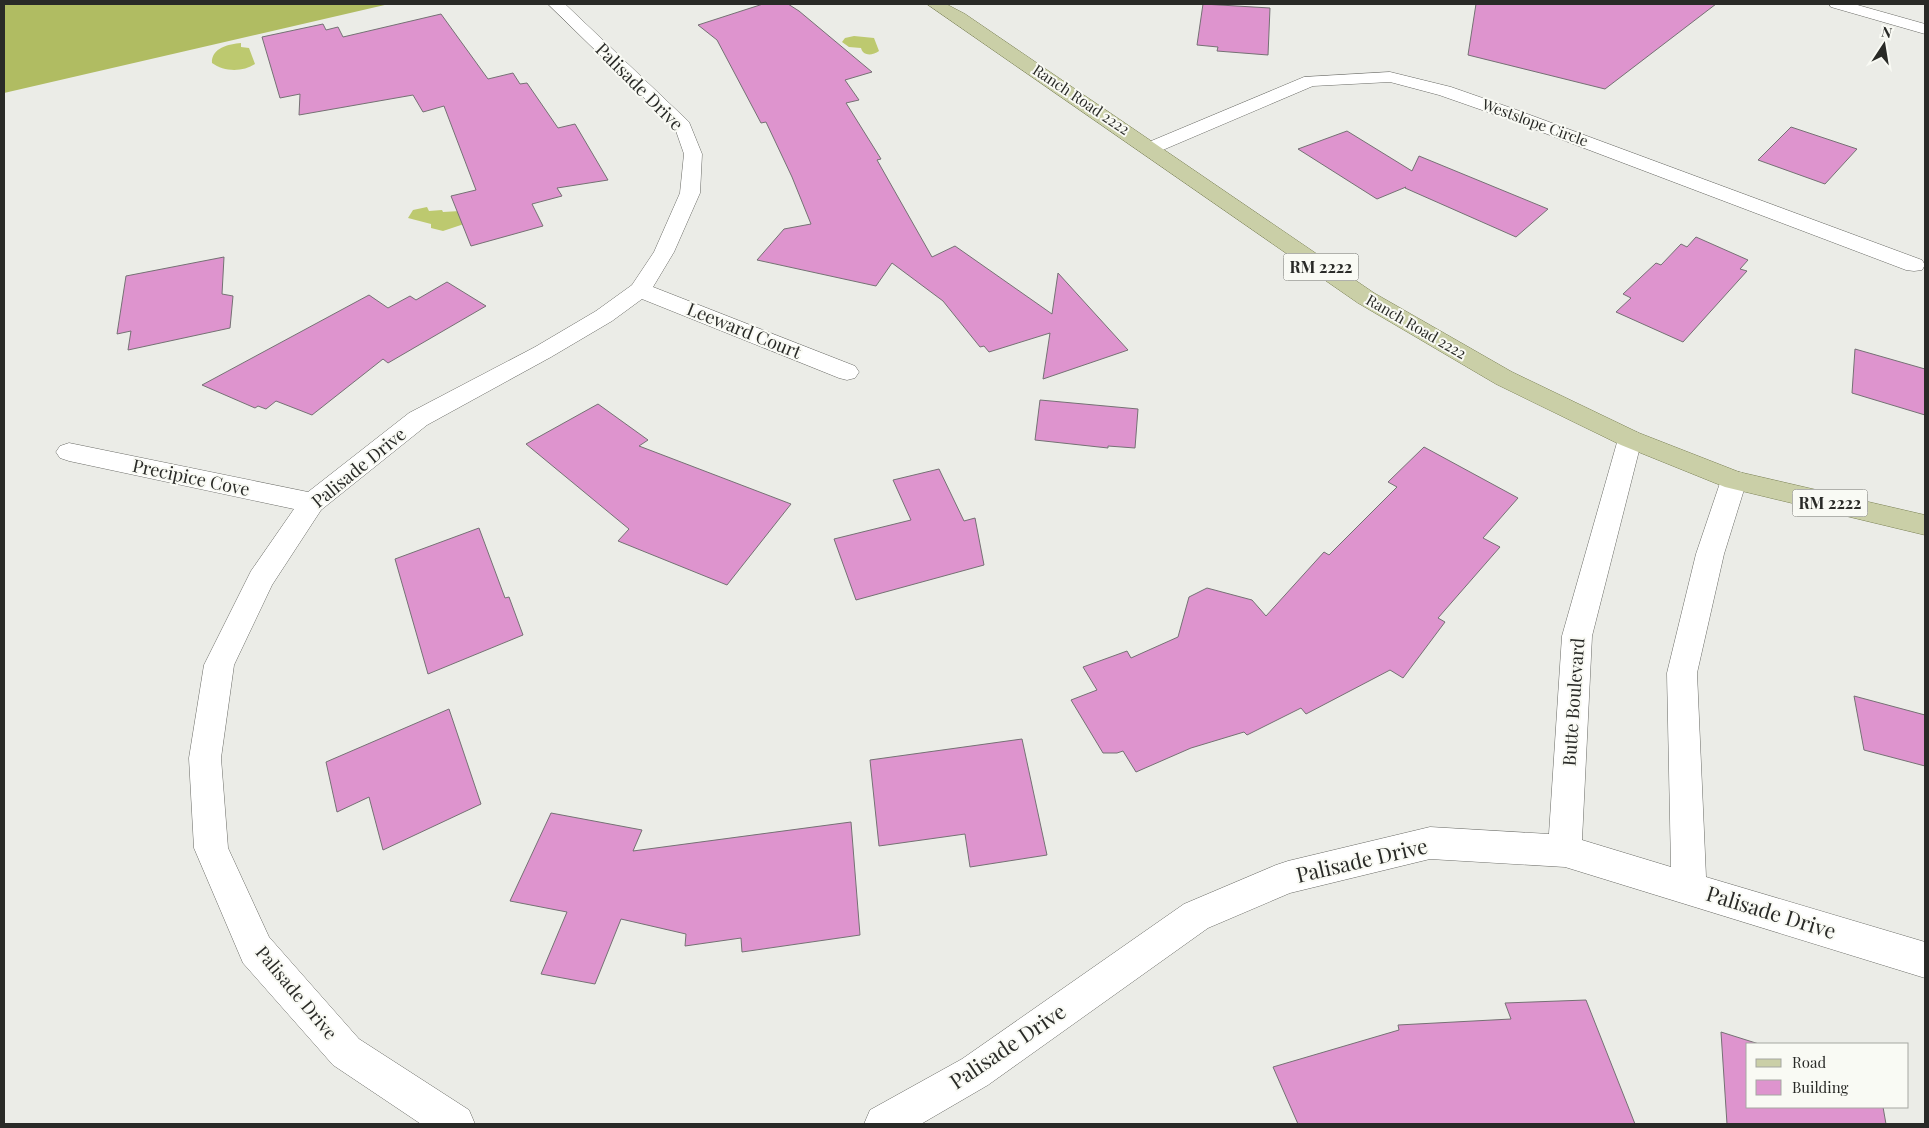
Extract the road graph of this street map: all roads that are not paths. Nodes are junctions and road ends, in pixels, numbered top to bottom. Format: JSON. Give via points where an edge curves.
{"nodes":[{"id":1,"x":556,"y":4,"type":"edge"},
{"id":2,"x":935,"y":4,"type":"edge"},
{"id":3,"x":1837,"y":4,"type":"edge"},
{"id":4,"x":1925,"y":29,"type":"edge"},
{"id":5,"x":1150,"y":148,"type":"junction"},
{"id":6,"x":1914,"y":265,"type":"dead end"},
{"id":7,"x":640,"y":290,"type":"junction"},
{"id":8,"x":847,"y":372,"type":"dead end"},
{"id":9,"x":1630,"y":439,"type":"junction"},
{"id":10,"x":69,"y":452,"type":"dead end"},
{"id":11,"x":1734,"y":480,"type":"junction"},
{"id":12,"x":312,"y":503,"type":"junction"},
{"id":13,"x":1925,"y":525,"type":"edge"},
{"id":14,"x":1565,"y":851,"type":"junction"},
{"id":15,"x":1689,"y":888,"type":"junction"},
{"id":16,"x":1925,"y":960,"type":"edge"},
{"id":17,"x":455,"y":1124,"type":"edge"},
{"id":18,"x":884,"y":1124,"type":"edge"}],
"edges":[{"from":1,"to":7,"type":"street","name":"Palisade Drive","via":[[683,126],[693,154],[690,193],[664,252]]},
{"from":2,"to":5,"type":"main road","name":"Ranch Road 2222","number":"RM 2222"},
{"from":3,"to":4,"type":"street"},
{"from":5,"to":6,"type":"street","name":"Westslope Circle","via":[[1310,81],[1390,77],[1445,91]]},
{"from":5,"to":9,"type":"main road","name":"Ranch Road 2222","number":"RM 2222","via":[[1366,298],[1504,378]]},
{"from":7,"to":8,"type":"street","name":"Leeward Court"},
{"from":7,"to":12,"type":"street","name":"Palisade Drive","via":[[574,334],[418,419]]},
{"from":9,"to":11,"type":"main road","name":"Ranch Road 2222","number":"RM 2222"},
{"from":9,"to":14,"type":"street","name":"Butte Boulevard","via":[[1577,636]]},
{"from":10,"to":12,"type":"street","name":"Precipice Cove"},
{"from":11,"to":13,"type":"main road","name":"Ranch Road 2222","number":"RM 2222"},
{"from":11,"to":15,"type":"street","via":[[1710,554],[1682,673]]},
{"from":12,"to":17,"type":"street","name":"Palisade Drive","via":[[260,579],[219,666],[205,758],[211,848],[256,950],[346,1052]]},
{"from":14,"to":15,"type":"street","name":"Palisade Drive"},
{"from":14,"to":18,"type":"street","name":"Palisade Drive","via":[[1430,843],[1288,877],[1196,916],[975,1072]]},
{"from":15,"to":16,"type":"street","name":"Palisade Drive"}]}
